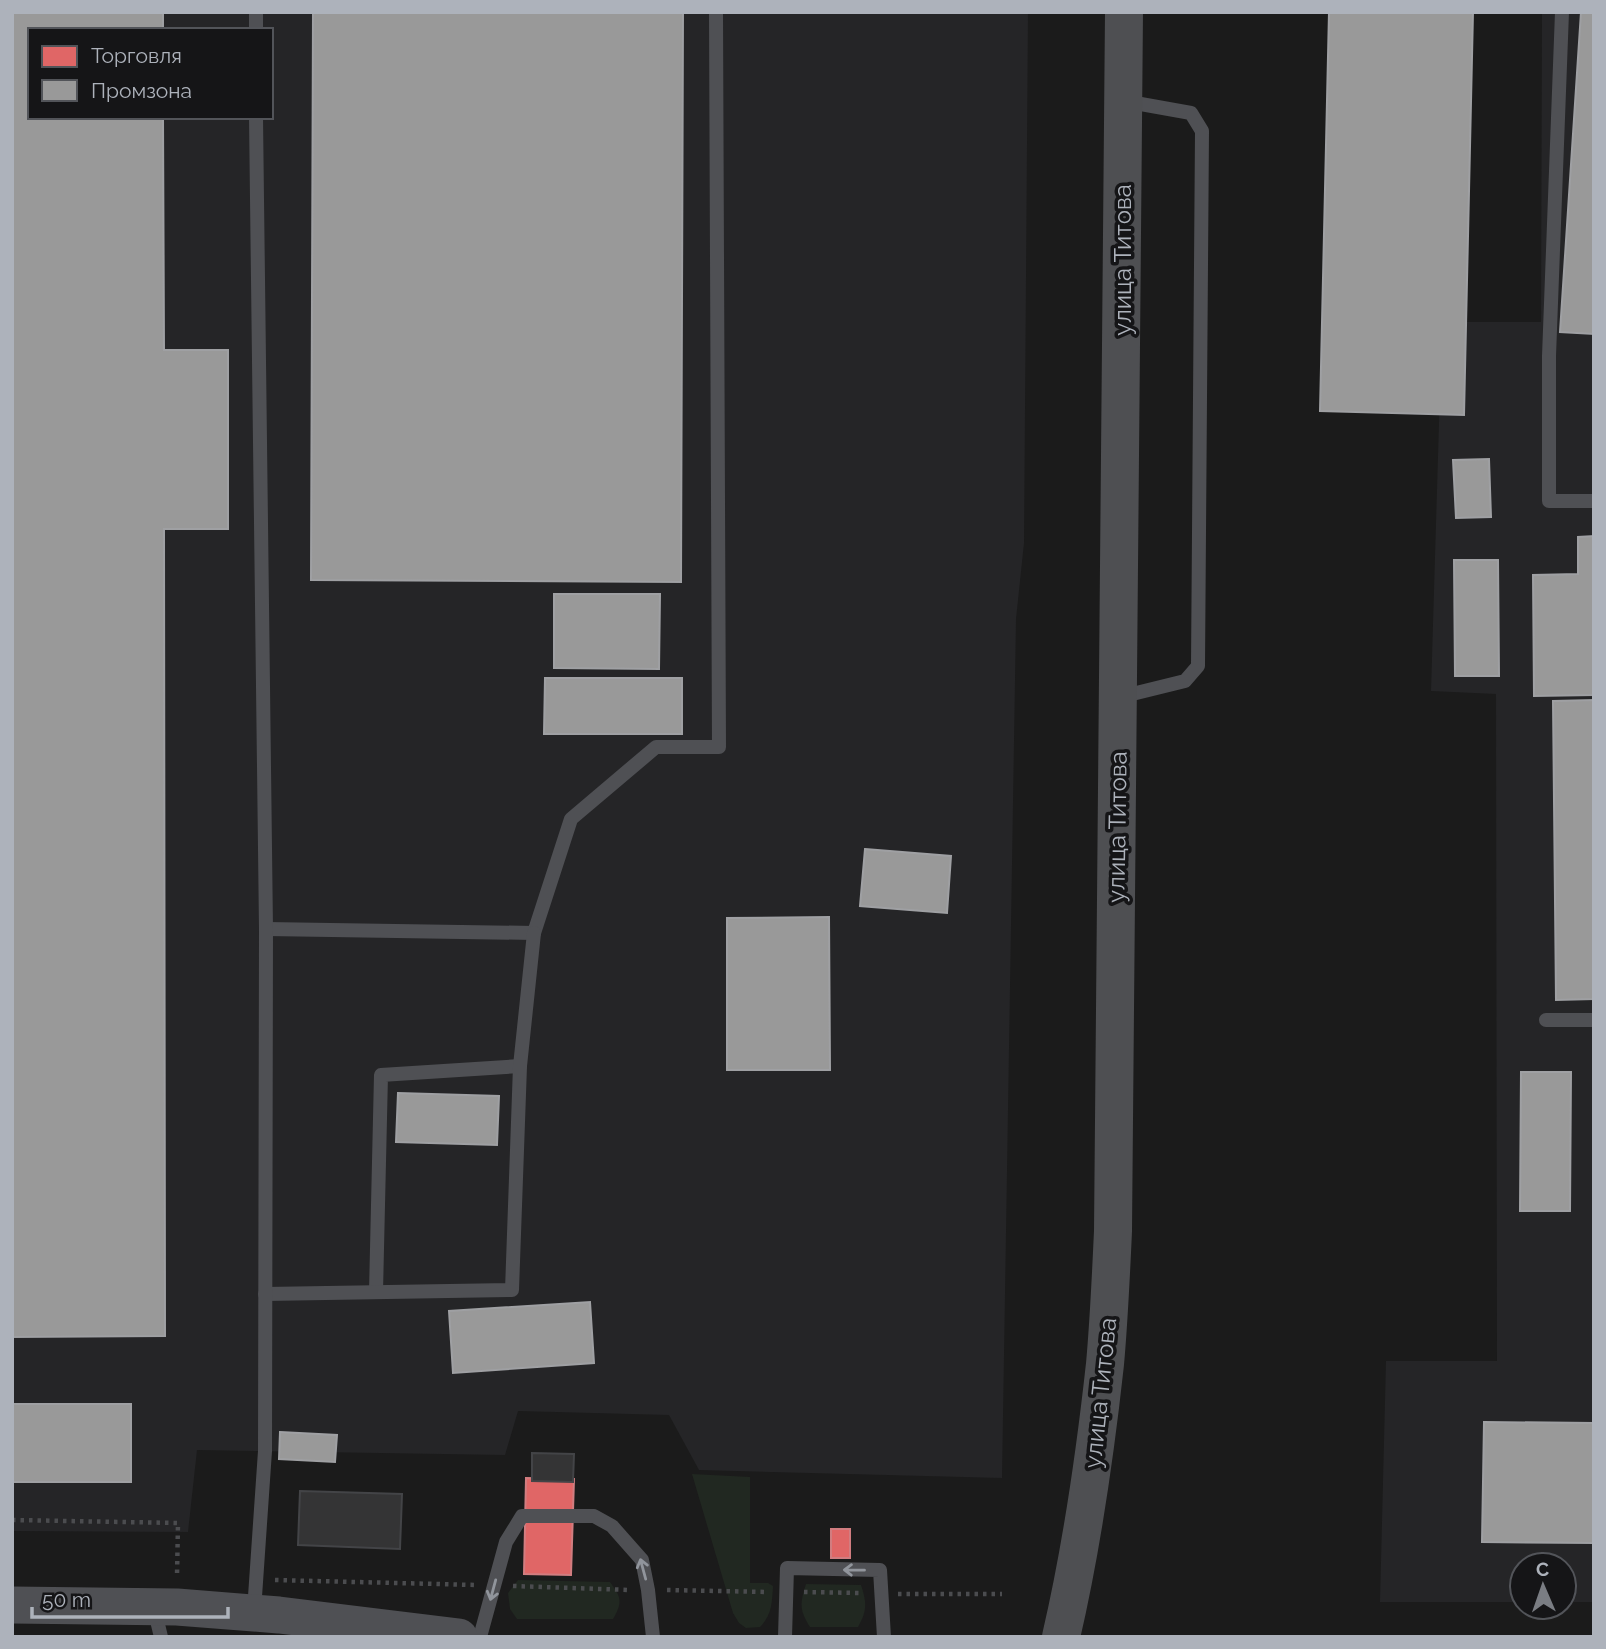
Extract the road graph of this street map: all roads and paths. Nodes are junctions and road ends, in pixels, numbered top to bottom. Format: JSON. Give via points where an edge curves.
{"nodes":[{"id":1,"x":716,"y":12,"type":"edge"},
{"id":2,"x":1124,"y":12,"type":"edge"},
{"id":3,"x":1562,"y":12,"type":"edge"},
{"id":4,"x":1123,"y":101,"type":"junction"},
{"id":5,"x":256,"y":119,"type":"edge"},
{"id":6,"x":1594,"y":501,"type":"edge"},
{"id":7,"x":1118,"y":698,"type":"junction"},
{"id":8,"x":266,"y":929,"type":"junction"},
{"id":9,"x":534,"y":933,"type":"junction"},
{"id":10,"x":1546,"y":1020,"type":"dead end"},
{"id":11,"x":1594,"y":1020,"type":"edge"},
{"id":12,"x":520,"y":1066,"type":"junction"},
{"id":13,"x":376,"y":1292,"type":"junction"},
{"id":14,"x":265,"y":1294,"type":"junction"},
{"id":15,"x":12,"y":1520,"type":"edge"},
{"id":16,"x":178,"y":1522,"type":"dead end"},
{"id":17,"x":494,"y":1586,"type":"junction"},
{"id":18,"x":648,"y":1590,"type":"junction"},
{"id":19,"x":786,"y":1592,"type":"junction"},
{"id":20,"x":882,"y":1593,"type":"junction"},
{"id":21,"x":1002,"y":1594,"type":"dead end"},
{"id":22,"x":12,"y":1605,"type":"edge"},
{"id":23,"x":266,"y":1608,"type":"junction"},
{"id":24,"x":157,"y":1622,"type":"edge"},
{"id":25,"x":321,"y":1628,"type":"edge"},
{"id":26,"x":459,"y":1637,"type":"edge"},
{"id":27,"x":480,"y":1637,"type":"edge"},
{"id":28,"x":653,"y":1637,"type":"edge"},
{"id":29,"x":786,"y":1637,"type":"edge"},
{"id":30,"x":884,"y":1637,"type":"edge"},
{"id":31,"x":1061,"y":1637,"type":"edge"}],
"edges":[{"from":1,"to":9,"type":"lane","via":[[719,747],[656,747],[571,820]]},
{"from":2,"to":4,"type":"main road","name":"улица Титова"},
{"from":3,"to":6,"type":"lane","via":[[1549,356],[1549,501]]},
{"from":4,"to":7,"type":"main road","name":"улица Титова"},
{"from":4,"to":7,"type":"lane","via":[[1191,113],[1202,131],[1198,666],[1185,681]]},
{"from":5,"to":8,"type":"lane"},
{"from":7,"to":31,"type":"main road","name":"улица Титова","via":[[1113,1231],[1094,1462]]},
{"from":8,"to":9,"type":"lane"},
{"from":8,"to":14,"type":"lane"},
{"from":9,"to":12,"type":"lane"},
{"from":10,"to":11,"type":"lane"},
{"from":12,"to":13,"type":"lane","via":[[382,1075]]},
{"from":12,"to":13,"type":"lane","via":[[512,1290]]},
{"from":13,"to":14,"type":"lane"},
{"from":14,"to":23,"type":"lane"},
{"from":15,"to":16,"type":"path"},
{"from":17,"to":18,"type":"path"},
{"from":18,"to":17,"type":"lane","one_way":true,"via":[[642,1560],[612,1526],[594,1516],[522,1516],[506,1542]]},
{"from":17,"to":23,"type":"path"},
{"from":17,"to":27,"type":"lane","one_way":true},
{"from":18,"to":19,"type":"path"},
{"from":18,"to":28,"type":"lane"},
{"from":19,"to":20,"type":"path"},
{"from":20,"to":19,"type":"lane","one_way":true,"via":[[880,1570],[787,1568]]},
{"from":19,"to":29,"type":"lane"},
{"from":20,"to":21,"type":"path"},
{"from":20,"to":30,"type":"lane"},
{"from":22,"to":24,"type":"street"},
{"from":23,"to":24,"type":"street","via":[[177,1607]]},
{"from":23,"to":25,"type":"street"},
{"from":25,"to":26,"type":"street"}]}
